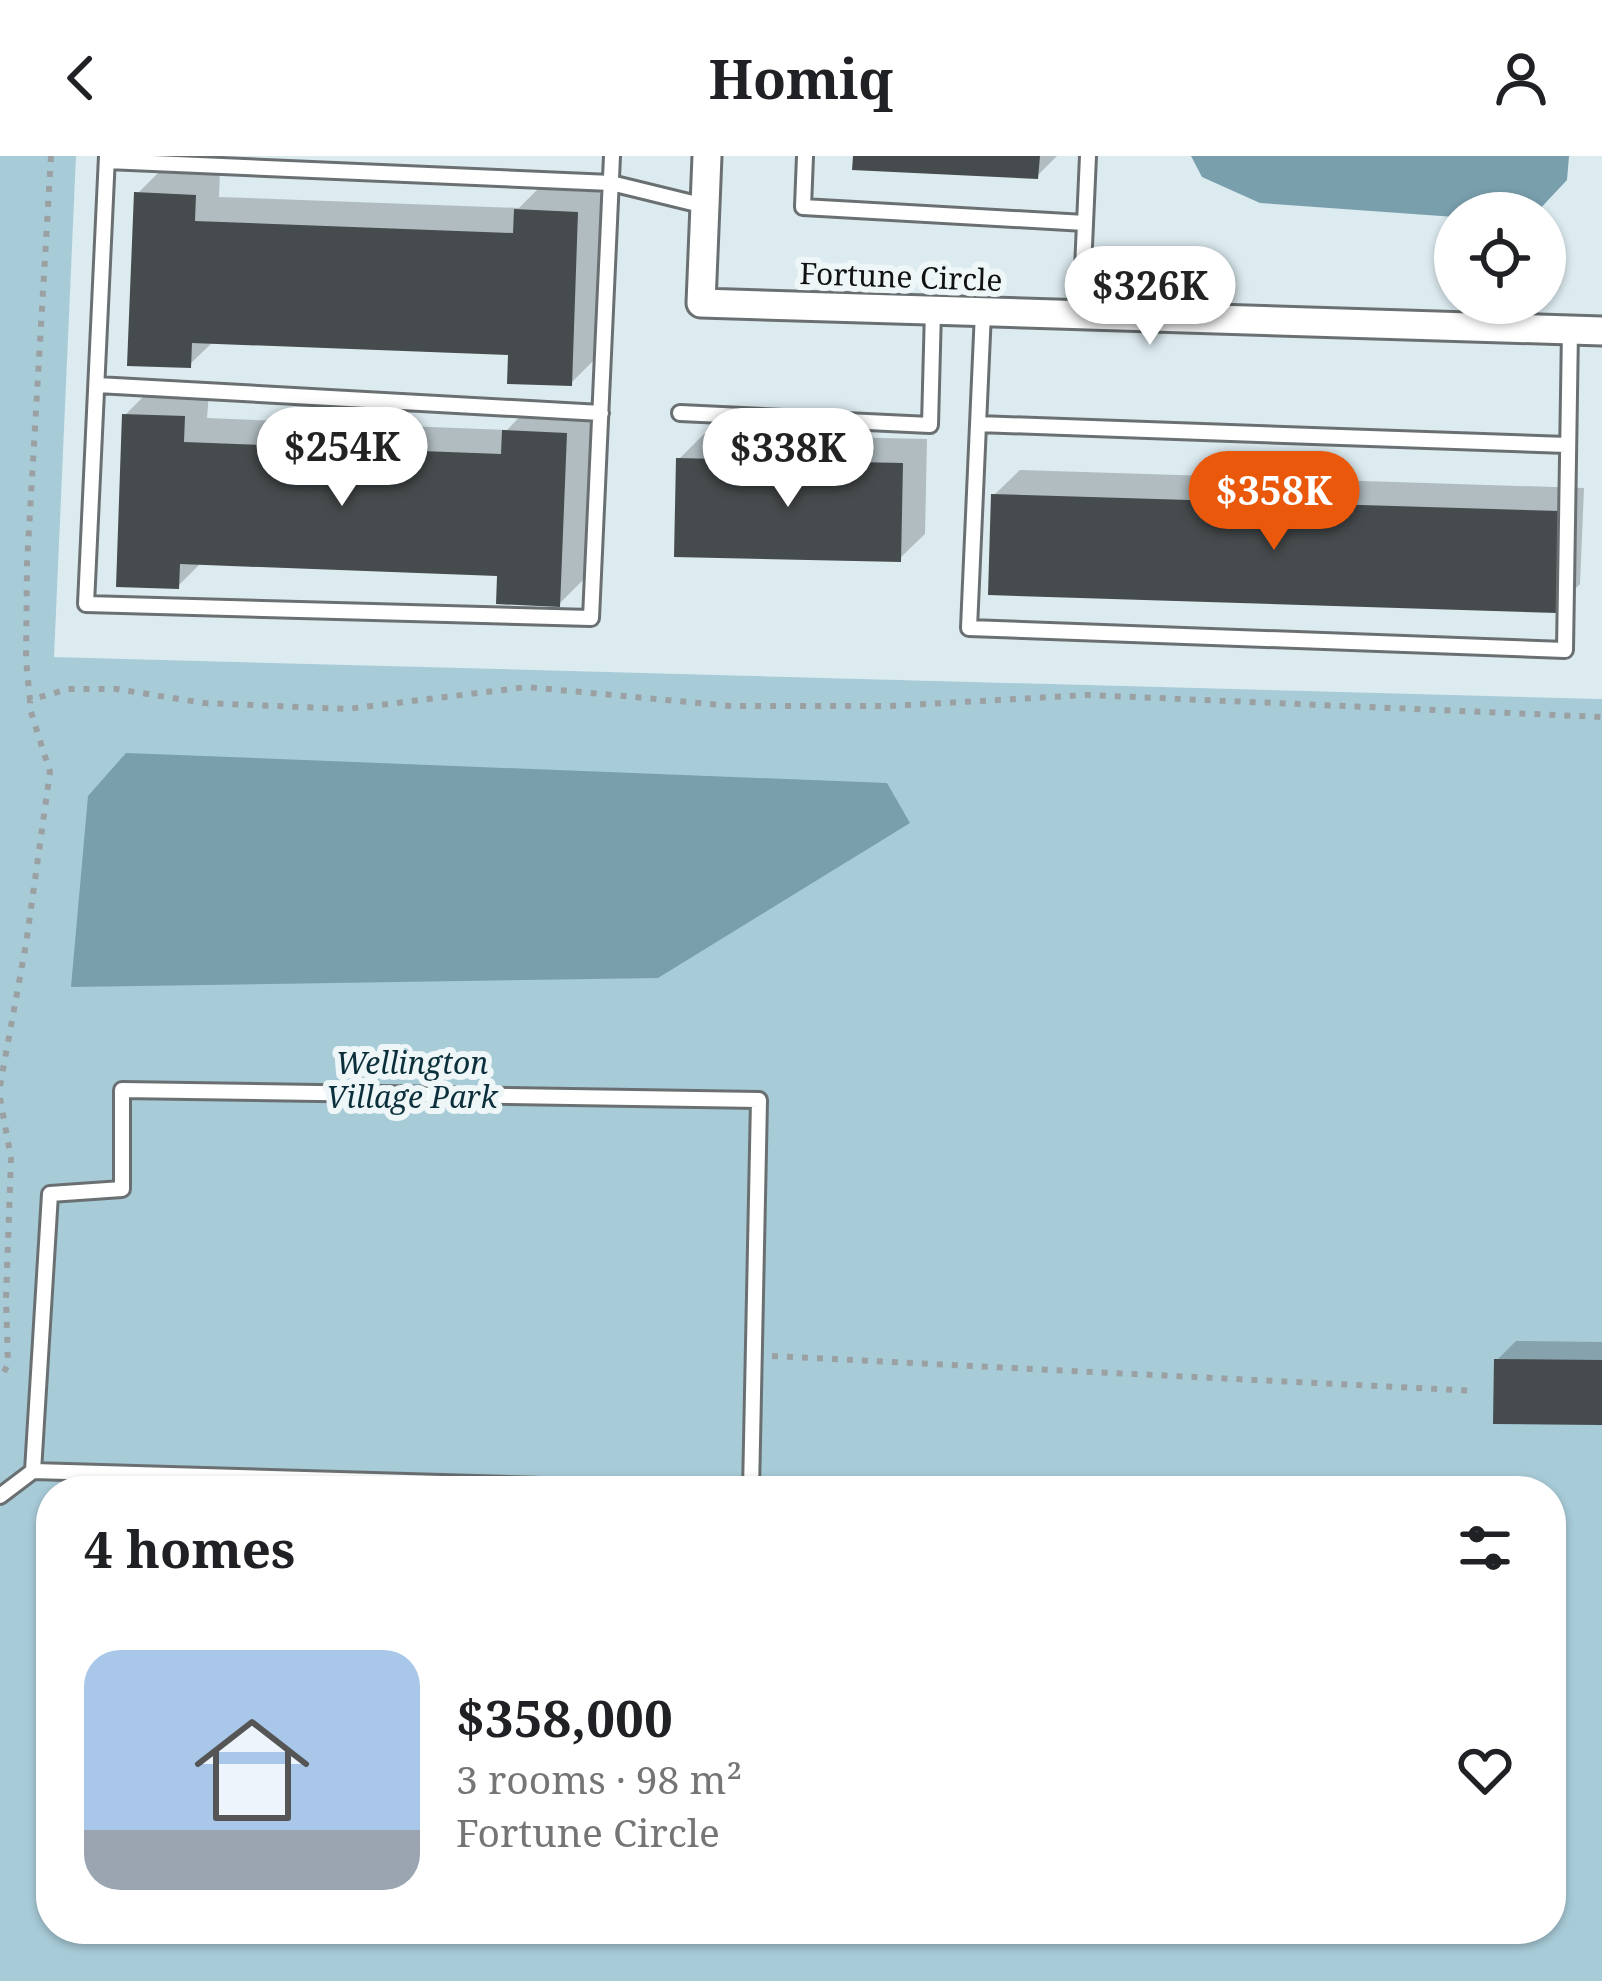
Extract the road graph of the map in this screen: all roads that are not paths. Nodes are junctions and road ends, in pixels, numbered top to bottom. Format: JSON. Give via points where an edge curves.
{"nodes":[{"id":1,"x":612,"y":156,"type":"edge"},
{"id":2,"x":707,"y":156,"type":"edge"},
{"id":3,"x":805,"y":156,"type":"edge"},
{"id":4,"x":1088,"y":156,"type":"edge"},
{"id":5,"x":107,"y":159,"type":"edge"},
{"id":6,"x":611,"y":183,"type":"junction"},
{"id":7,"x":705,"y":206,"type":"junction"},
{"id":8,"x":1085,"y":223,"type":"junction"},
{"id":9,"x":933,"y":310,"type":"junction"},
{"id":10,"x":982,"y":312,"type":"junction"},
{"id":11,"x":1081,"y":314,"type":"junction"},
{"id":12,"x":1570,"y":330,"type":"junction"},
{"id":13,"x":1602,"y":331,"type":"edge"},
{"id":14,"x":97,"y":385,"type":"junction"},
{"id":15,"x":601,"y":412,"type":"junction"},
{"id":16,"x":680,"y":413,"type":"dead end"},
{"id":17,"x":978,"y":424,"type":"junction"},
{"id":18,"x":1568,"y":445,"type":"junction"},
{"id":19,"x":33,"y":1471,"type":"junction"},
{"id":20,"x":203,"y":1476,"type":"edge"},
{"id":21,"x":751,"y":1476,"type":"edge"},
{"id":22,"x":0,"y":1496,"type":"edge"}],
"edges":[{"from":1,"to":6,"type":"lane"},
{"from":2,"to":7,"type":"street"},
{"from":3,"to":8,"type":"lane","via":[[803,207]]},
{"from":4,"to":8,"type":"lane"},
{"from":5,"to":6,"type":"lane"},
{"from":5,"to":14,"type":"lane"},
{"from":6,"to":7,"type":"lane"},
{"from":6,"to":15,"type":"lane"},
{"from":7,"to":9,"type":"street","name":"Fortune Circle","via":[[701,303]]},
{"from":8,"to":11,"type":"lane"},
{"from":9,"to":10,"type":"street","name":"Fortune Circle"},
{"from":9,"to":16,"type":"lane","via":[[930,425]]},
{"from":10,"to":11,"type":"street","name":"Fortune Circle"},
{"from":10,"to":17,"type":"lane"},
{"from":11,"to":12,"type":"street","name":"Fortune Circle"},
{"from":12,"to":13,"type":"street","name":"Fortune Circle"},
{"from":12,"to":18,"type":"lane"},
{"from":14,"to":15,"type":"lane"},
{"from":14,"to":15,"type":"lane","via":[[86,604],[591,618]]},
{"from":17,"to":18,"type":"lane"},
{"from":17,"to":18,"type":"lane","via":[[969,628],[1565,650]]},
{"from":19,"to":20,"type":"lane"},
{"from":19,"to":21,"type":"lane","via":[[50,1194],[122,1189],[122,1090],[759,1100]]},
{"from":19,"to":22,"type":"lane"}]}
